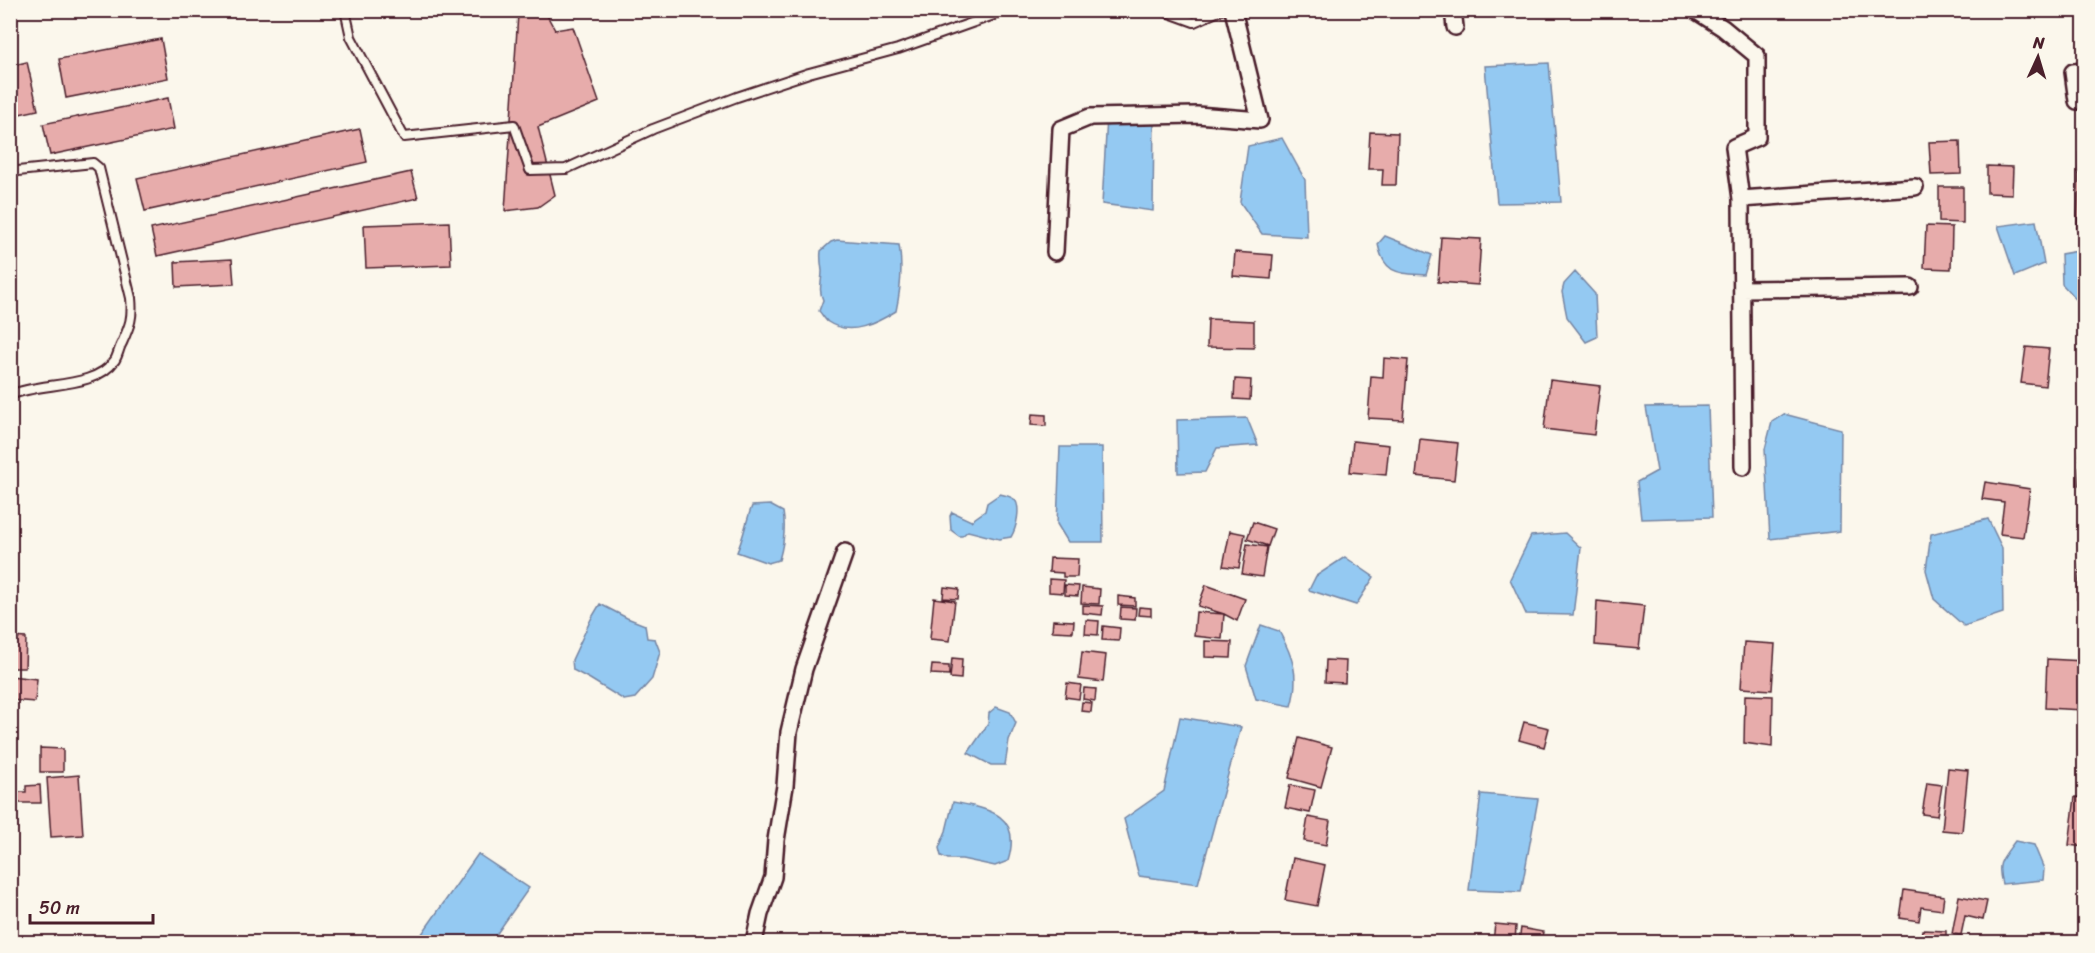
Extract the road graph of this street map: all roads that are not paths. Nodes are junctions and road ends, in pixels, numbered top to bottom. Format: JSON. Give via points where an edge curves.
{"nodes":[{"id":1,"x":345,"y":10,"type":"edge"},
{"id":2,"x":1008,"y":10,"type":"edge"},
{"id":3,"x":1161,"y":10,"type":"edge"},
{"id":4,"x":1221,"y":10,"type":"edge"},
{"id":5,"x":1233,"y":10,"type":"edge"},
{"id":6,"x":1453,"y":10,"type":"edge"},
{"id":7,"x":1695,"y":10,"type":"edge"},
{"id":8,"x":1455,"y":27,"type":"dead end"},
{"id":9,"x":2085,"y":71,"type":"edge"},
{"id":10,"x":2077,"y":101,"type":"dead end"},
{"id":11,"x":10,"y":170,"type":"edge"},
{"id":12,"x":1915,"y":187,"type":"dead end"},
{"id":13,"x":1742,"y":199,"type":"junction"},
{"id":14,"x":1055,"y":252,"type":"dead end"},
{"id":15,"x":1910,"y":287,"type":"dead end"},
{"id":16,"x":1742,"y":290,"type":"junction"},
{"id":17,"x":10,"y":395,"type":"edge"},
{"id":18,"x":1743,"y":466,"type":"dead end"},
{"id":19,"x":845,"y":552,"type":"dead end"},
{"id":20,"x":754,"y":942,"type":"edge"}],
"edges":[{"from":1,"to":2,"type":"lane","via":[[351,38],[404,137],[514,125],[530,170],[566,169],[653,129],[737,97],[898,49]]},
{"from":3,"to":4,"type":"lane","via":[[1194,22]]},
{"from":5,"to":14,"type":"street","via":[[1260,120],[1197,115],[1090,117],[1061,129]]},
{"from":6,"to":8,"type":"street"},
{"from":7,"to":13,"type":"street","via":[[1757,56],[1757,137],[1734,147]]},
{"from":9,"to":10,"type":"street","via":[[2073,72]]},
{"from":11,"to":17,"type":"lane","via":[[93,163],[99,168],[132,314],[115,360],[103,372],[87,380]]},
{"from":12,"to":13,"type":"street"},
{"from":13,"to":16,"type":"street"},
{"from":15,"to":16,"type":"street"},
{"from":16,"to":18,"type":"street"},
{"from":19,"to":20,"type":"street","via":[[804,669],[789,732],[773,878]]}]}
